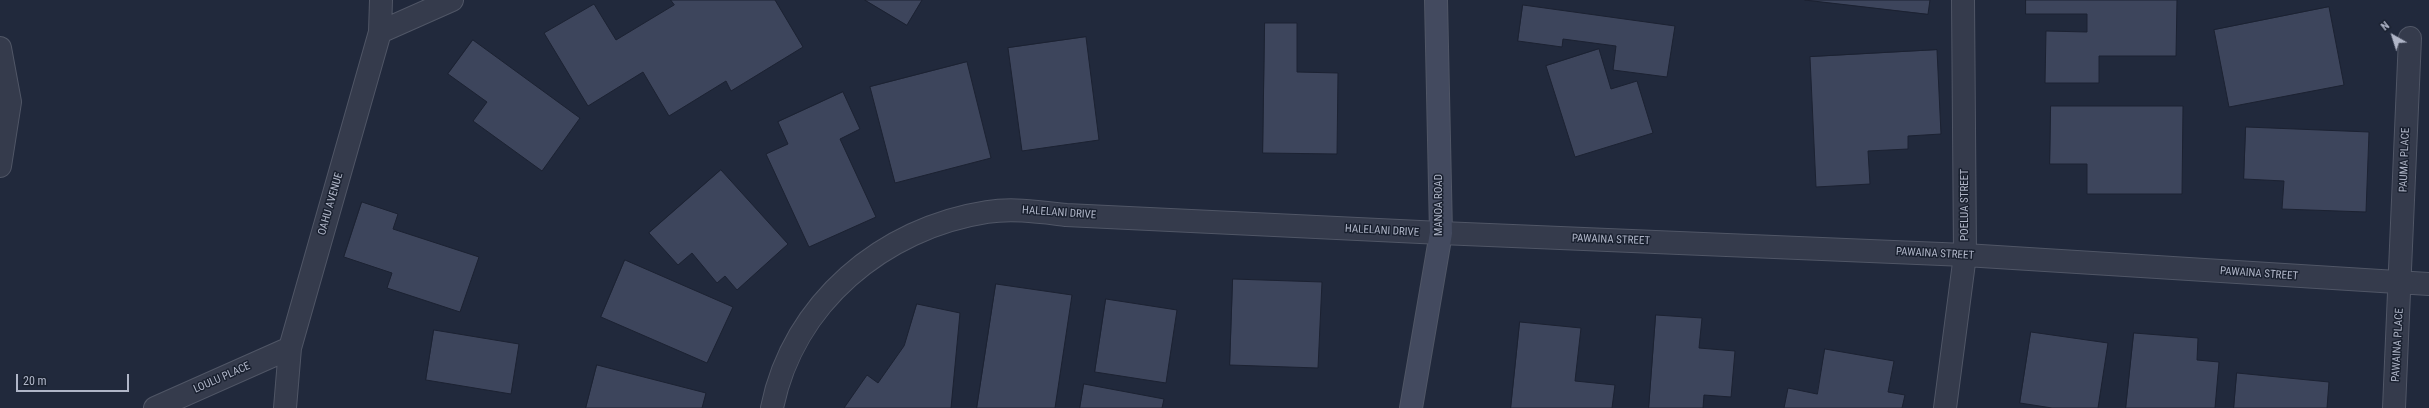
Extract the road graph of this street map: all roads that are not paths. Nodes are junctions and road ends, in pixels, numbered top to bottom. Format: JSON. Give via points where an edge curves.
{"nodes":[{"id":1,"x":381,"y":0,"type":"edge"},
{"id":2,"x":452,"y":0,"type":"edge"},
{"id":3,"x":1436,"y":0,"type":"edge"},
{"id":4,"x":1963,"y":0,"type":"edge"},
{"id":5,"x":380,"y":32,"type":"junction"},
{"id":6,"x":2410,"y":38,"type":"dead end"},
{"id":7,"x":0,"y":48,"type":"edge"},
{"id":8,"x":0,"y":166,"type":"edge"},
{"id":9,"x":1441,"y":234,"type":"junction"},
{"id":10,"x":1966,"y":255,"type":"junction"},
{"id":11,"x":2401,"y":283,"type":"junction"},
{"id":12,"x":2429,"y":284,"type":"edge"},
{"id":13,"x":290,"y":348,"type":"junction"},
{"id":14,"x":155,"y":408,"type":"edge"},
{"id":15,"x":285,"y":408,"type":"edge"},
{"id":16,"x":772,"y":408,"type":"edge"},
{"id":17,"x":1411,"y":408,"type":"edge"},
{"id":18,"x":1945,"y":408,"type":"edge"},
{"id":19,"x":2394,"y":408,"type":"edge"}],
"edges":[{"from":1,"to":5,"type":"street","name":"OAHU AVENUE"},
{"from":2,"to":5,"type":"street"},
{"from":3,"to":9,"type":"street","name":"MANOA ROAD"},
{"from":4,"to":10,"type":"street","name":"POELUA STREET"},
{"from":5,"to":13,"type":"street","name":"OAHU AVENUE"},
{"from":6,"to":11,"type":"street","name":"PAUMA PLACE"},
{"from":7,"to":8,"type":"street","via":[[10,102]]},
{"from":9,"to":10,"type":"street","name":"PAWAINA STREET"},
{"from":9,"to":16,"type":"street","name":"HALELANI DRIVE","via":[[1066,215],[1027,210],[988,212],[950,219],[914,232],[880,251],[849,274],[822,303],[800,334],[783,369]]},
{"from":9,"to":17,"type":"street","name":"MANOA ROAD"},
{"from":10,"to":11,"type":"street","name":"PAWAINA STREET"},
{"from":10,"to":18,"type":"street","name":"POELUA STREET"},
{"from":11,"to":12,"type":"street","name":"PAWAINA STREET"},
{"from":11,"to":19,"type":"street","name":"PAWAINA PLACE"},
{"from":13,"to":14,"type":"street","name":"LOULU PLACE"},
{"from":13,"to":15,"type":"street","name":"OAHU AVENUE"}]}
